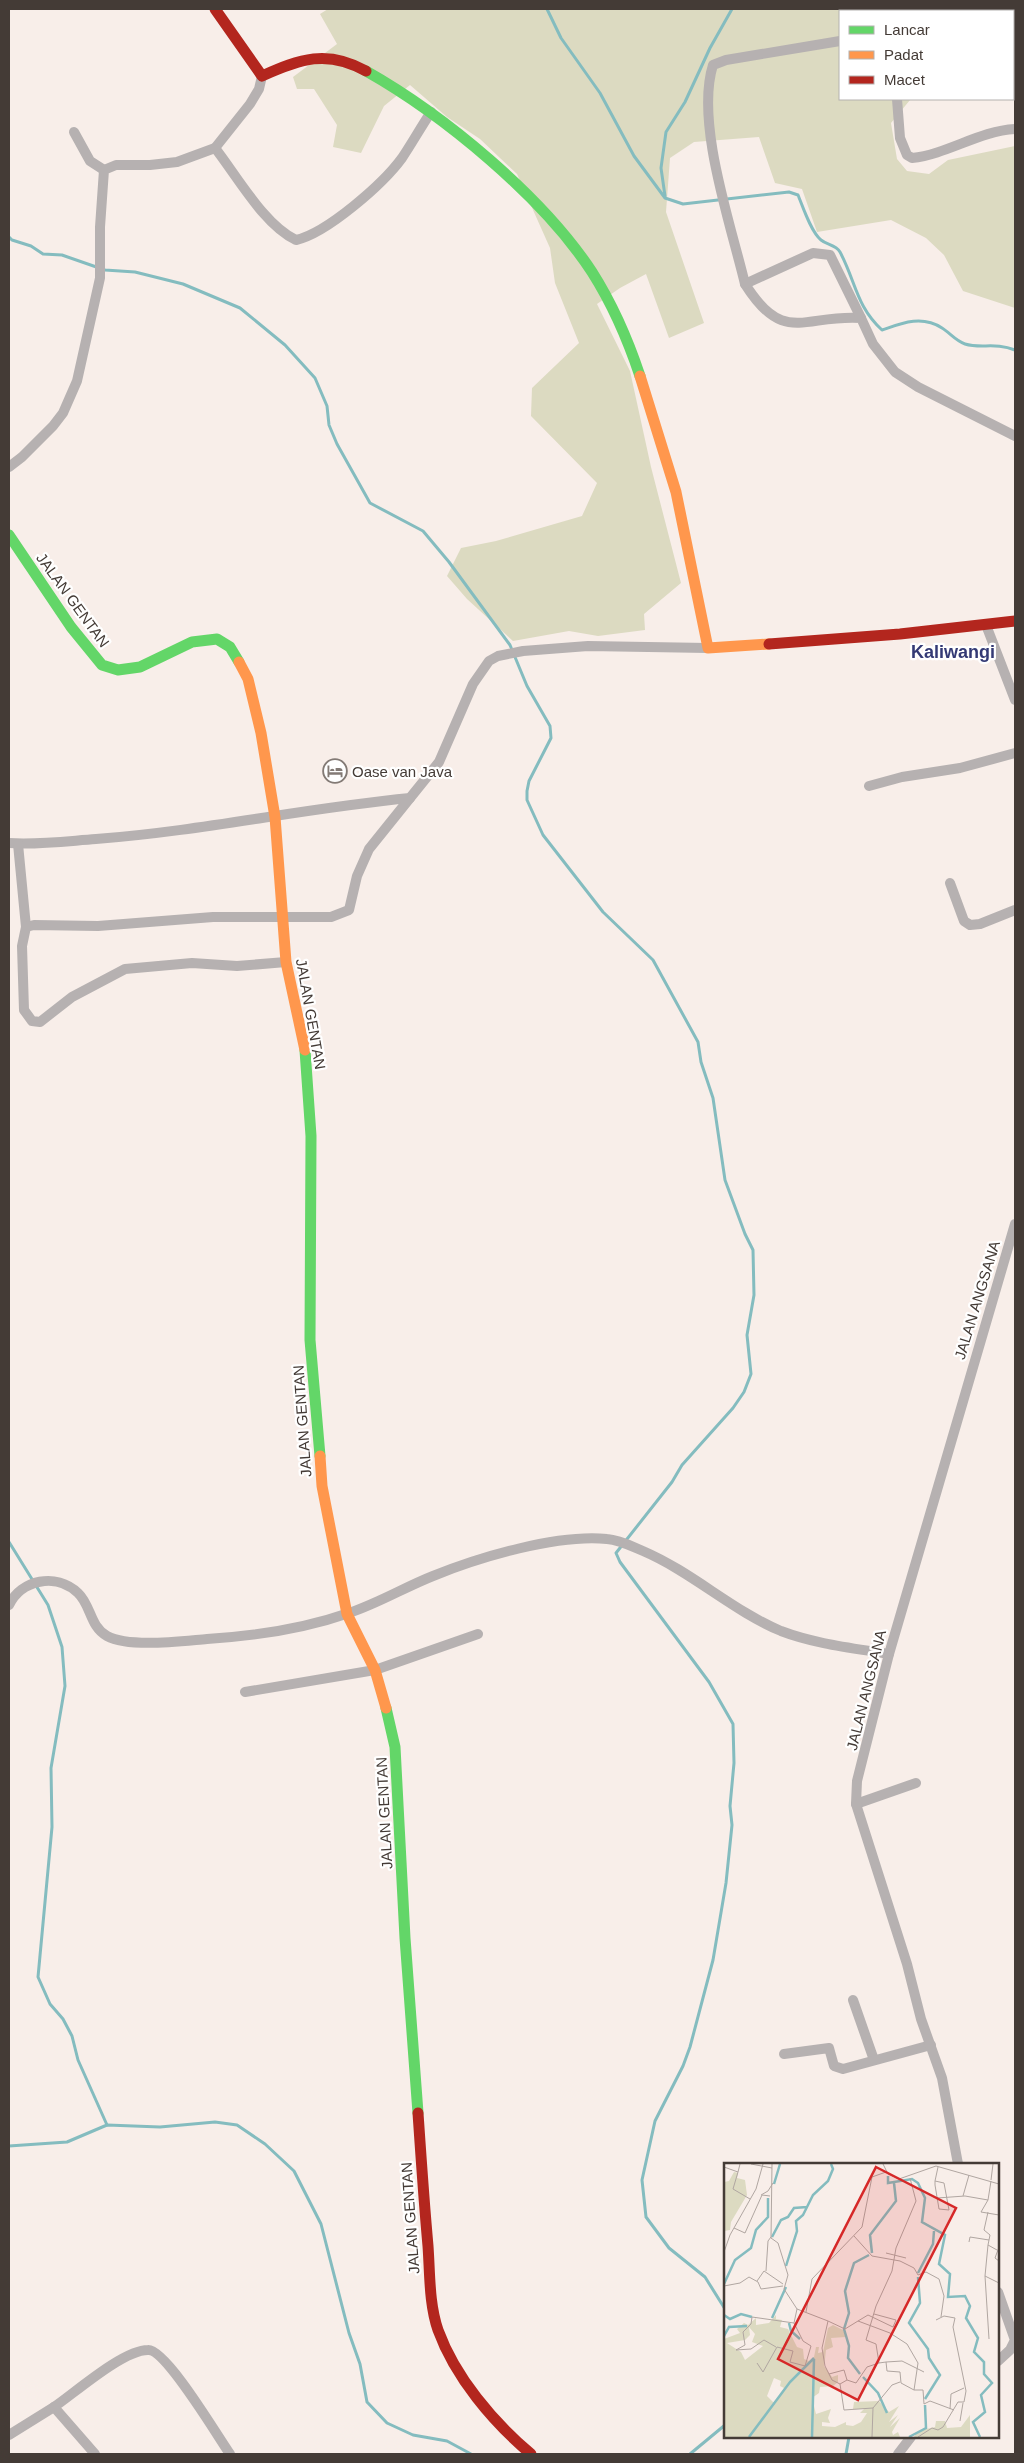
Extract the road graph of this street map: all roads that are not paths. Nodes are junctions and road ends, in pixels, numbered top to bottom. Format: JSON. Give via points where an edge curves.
{"nodes":[{"id":1,"x":215,"y":9,"type":"edge"},
{"id":2,"x":839,"y":41,"type":"edge"},
{"id":3,"x":262,"y":76,"type":"junction"},
{"id":4,"x":897,"y":100,"type":"edge"},
{"id":5,"x":431,"y":112,"type":"junction"},
{"id":6,"x":1015,"y":128,"type":"edge"},
{"id":7,"x":74,"y":132,"type":"dead end"},
{"id":8,"x":215,"y":148,"type":"junction"},
{"id":9,"x":104,"y":170,"type":"junction"},
{"id":10,"x":745,"y":284,"type":"junction"},
{"id":11,"x":861,"y":318,"type":"junction"},
{"id":12,"x":1015,"y":436,"type":"edge"},
{"id":13,"x":9,"y":467,"type":"edge"},
{"id":14,"x":9,"y":535,"type":"edge"},
{"id":15,"x":1015,"y":621,"type":"edge"},
{"id":16,"x":986,"y":625,"type":"junction"},
{"id":17,"x":708,"y":648,"type":"junction"},
{"id":18,"x":1015,"y":700,"type":"edge"},
{"id":19,"x":1015,"y":753,"type":"edge"},
{"id":20,"x":870,"y":786,"type":"dead end"},
{"id":21,"x":410,"y":798,"type":"junction"},
{"id":22,"x":275,"y":817,"type":"junction"},
{"id":23,"x":14,"y":843,"type":"edge"},
{"id":24,"x":950,"y":883,"type":"dead end"},
{"id":25,"x":1015,"y":910,"type":"edge"},
{"id":26,"x":282,"y":919,"type":"junction"},
{"id":27,"x":26,"y":927,"type":"junction"},
{"id":28,"x":286,"y":962,"type":"junction"},
{"id":29,"x":1015,"y":1224,"type":"edge"},
{"id":30,"x":9,"y":1605,"type":"edge"},
{"id":31,"x":347,"y":1614,"type":"junction"},
{"id":32,"x":478,"y":1634,"type":"dead end"},
{"id":33,"x":889,"y":1654,"type":"junction"},
{"id":34,"x":375,"y":1670,"type":"junction"},
{"id":35,"x":245,"y":1692,"type":"dead end"},
{"id":36,"x":916,"y":1783,"type":"dead end"},
{"id":37,"x":856,"y":1804,"type":"junction"},
{"id":38,"x":853,"y":2000,"type":"dead end"},
{"id":39,"x":930,"y":2045,"type":"junction"},
{"id":40,"x":784,"y":2054,"type":"dead end"},
{"id":41,"x":874,"y":2060,"type":"junction"},
{"id":42,"x":958,"y":2163,"type":"edge"},
{"id":43,"x":999,"y":2295,"type":"edge"},
{"id":44,"x":999,"y":2360,"type":"edge"},
{"id":45,"x":54,"y":2408,"type":"junction"},
{"id":46,"x":9,"y":2435,"type":"edge"},
{"id":47,"x":910,"y":2438,"type":"edge"},
{"id":48,"x":89,"y":2452,"type":"edge"},
{"id":49,"x":230,"y":2454,"type":"edge"},
{"id":50,"x":530,"y":2454,"type":"edge"},
{"id":51,"x":898,"y":2454,"type":"edge"}],
"edges":[{"from":1,"to":3,"type":"street"},
{"from":2,"to":10,"type":"street","via":[[713,65],[708,129]]},
{"from":3,"to":5,"type":"street","via":[[300,59],[323,56],[363,68]]},
{"from":3,"to":8,"type":"street","via":[[250,104]]},
{"from":4,"to":6,"type":"street","via":[[900,138],[907,155],[912,158]]},
{"from":5,"to":8,"type":"street","via":[[402,158],[381,181],[317,233],[296,240],[285,235],[262,211]]},
{"from":5,"to":17,"type":"street","via":[[512,180],[541,209],[579,253],[608,299],[632,350],[676,492]]},
{"from":7,"to":9,"type":"street","via":[[90,161]]},
{"from":8,"to":9,"type":"street","via":[[177,162],[116,165]]},
{"from":9,"to":13,"type":"street","via":[[100,278],[77,380],[63,412],[41,439]]},
{"from":10,"to":11,"type":"street","via":[[757,304],[774,319],[793,325],[844,317]]},
{"from":10,"to":11,"type":"street","via":[[813,253],[824,253],[830,255]]},
{"from":11,"to":12,"type":"street","via":[[873,344],[895,372]]},
{"from":14,"to":22,"type":"street","name":"JALAN GENTAN","via":[[102,666],[118,670],[140,667],[192,642],[217,638],[230,647],[248,679]]},
{"from":15,"to":16,"type":"street"},
{"from":16,"to":17,"type":"street"},
{"from":16,"to":18,"type":"street"},
{"from":17,"to":21,"type":"street","via":[[588,646],[523,651],[489,661],[473,684],[439,762]]},
{"from":19,"to":20,"type":"street"},
{"from":21,"to":22,"type":"street"},
{"from":21,"to":26,"type":"street","via":[[369,849],[357,876],[349,910],[331,917]]},
{"from":22,"to":23,"type":"street","via":[[131,836]]},
{"from":22,"to":26,"type":"street","name":"JALAN GENTAN"},
{"from":23,"to":27,"type":"street"},
{"from":24,"to":25,"type":"street","via":[[964,921],[970,925]]},
{"from":26,"to":27,"type":"street","via":[[212,917],[98,926]]},
{"from":26,"to":28,"type":"street","name":"JALAN GENTAN"},
{"from":27,"to":28,"type":"street","via":[[22,946],[24,1010],[32,1021],[40,1022],[72,997],[125,969],[192,963],[237,966]]},
{"from":28,"to":31,"type":"street","name":"JALAN GENTAN","via":[[305,1048],[311,1126],[310,1340],[322,1486]]},
{"from":29,"to":33,"type":"street","name":"JALAN ANGSANA"},
{"from":30,"to":31,"type":"street","via":[[14,1594],[36,1581],[68,1586],[78,1593],[99,1630],[108,1637],[147,1644],[289,1630]]},
{"from":31,"to":33,"type":"street","via":[[380,1602],[432,1576],[478,1560],[566,1539],[618,1540],[685,1572],[780,1630],[810,1640]]},
{"from":31,"to":34,"type":"street","name":"JALAN GENTAN"},
{"from":32,"to":34,"type":"street"},
{"from":33,"to":37,"type":"street","name":"JALAN ANGSANA","via":[[857,1781]]},
{"from":34,"to":35,"type":"street"},
{"from":34,"to":50,"type":"street","name":"JALAN GENTAN","via":[[396,1747],[405,1938],[430,2280],[437,2329],[448,2352],[492,2416]]},
{"from":36,"to":37,"type":"street"},
{"from":37,"to":39,"type":"street","name":"JALAN ANGSANA"},
{"from":38,"to":41,"type":"street"},
{"from":39,"to":41,"type":"street"},
{"from":39,"to":42,"type":"street","name":"JALAN ANGSANA","via":[[942,2078]]},
{"from":40,"to":41,"type":"street","via":[[829,2048],[834,2066],[843,2069]]},
{"from":43,"to":44,"type":"street","via":[[1014,2340],[1010,2350]]},
{"from":45,"to":46,"type":"street"},
{"from":45,"to":48,"type":"street"},
{"from":45,"to":49,"type":"street","via":[[117,2362],[140,2352],[155,2351],[172,2368]]},
{"from":47,"to":51,"type":"street"}]}
